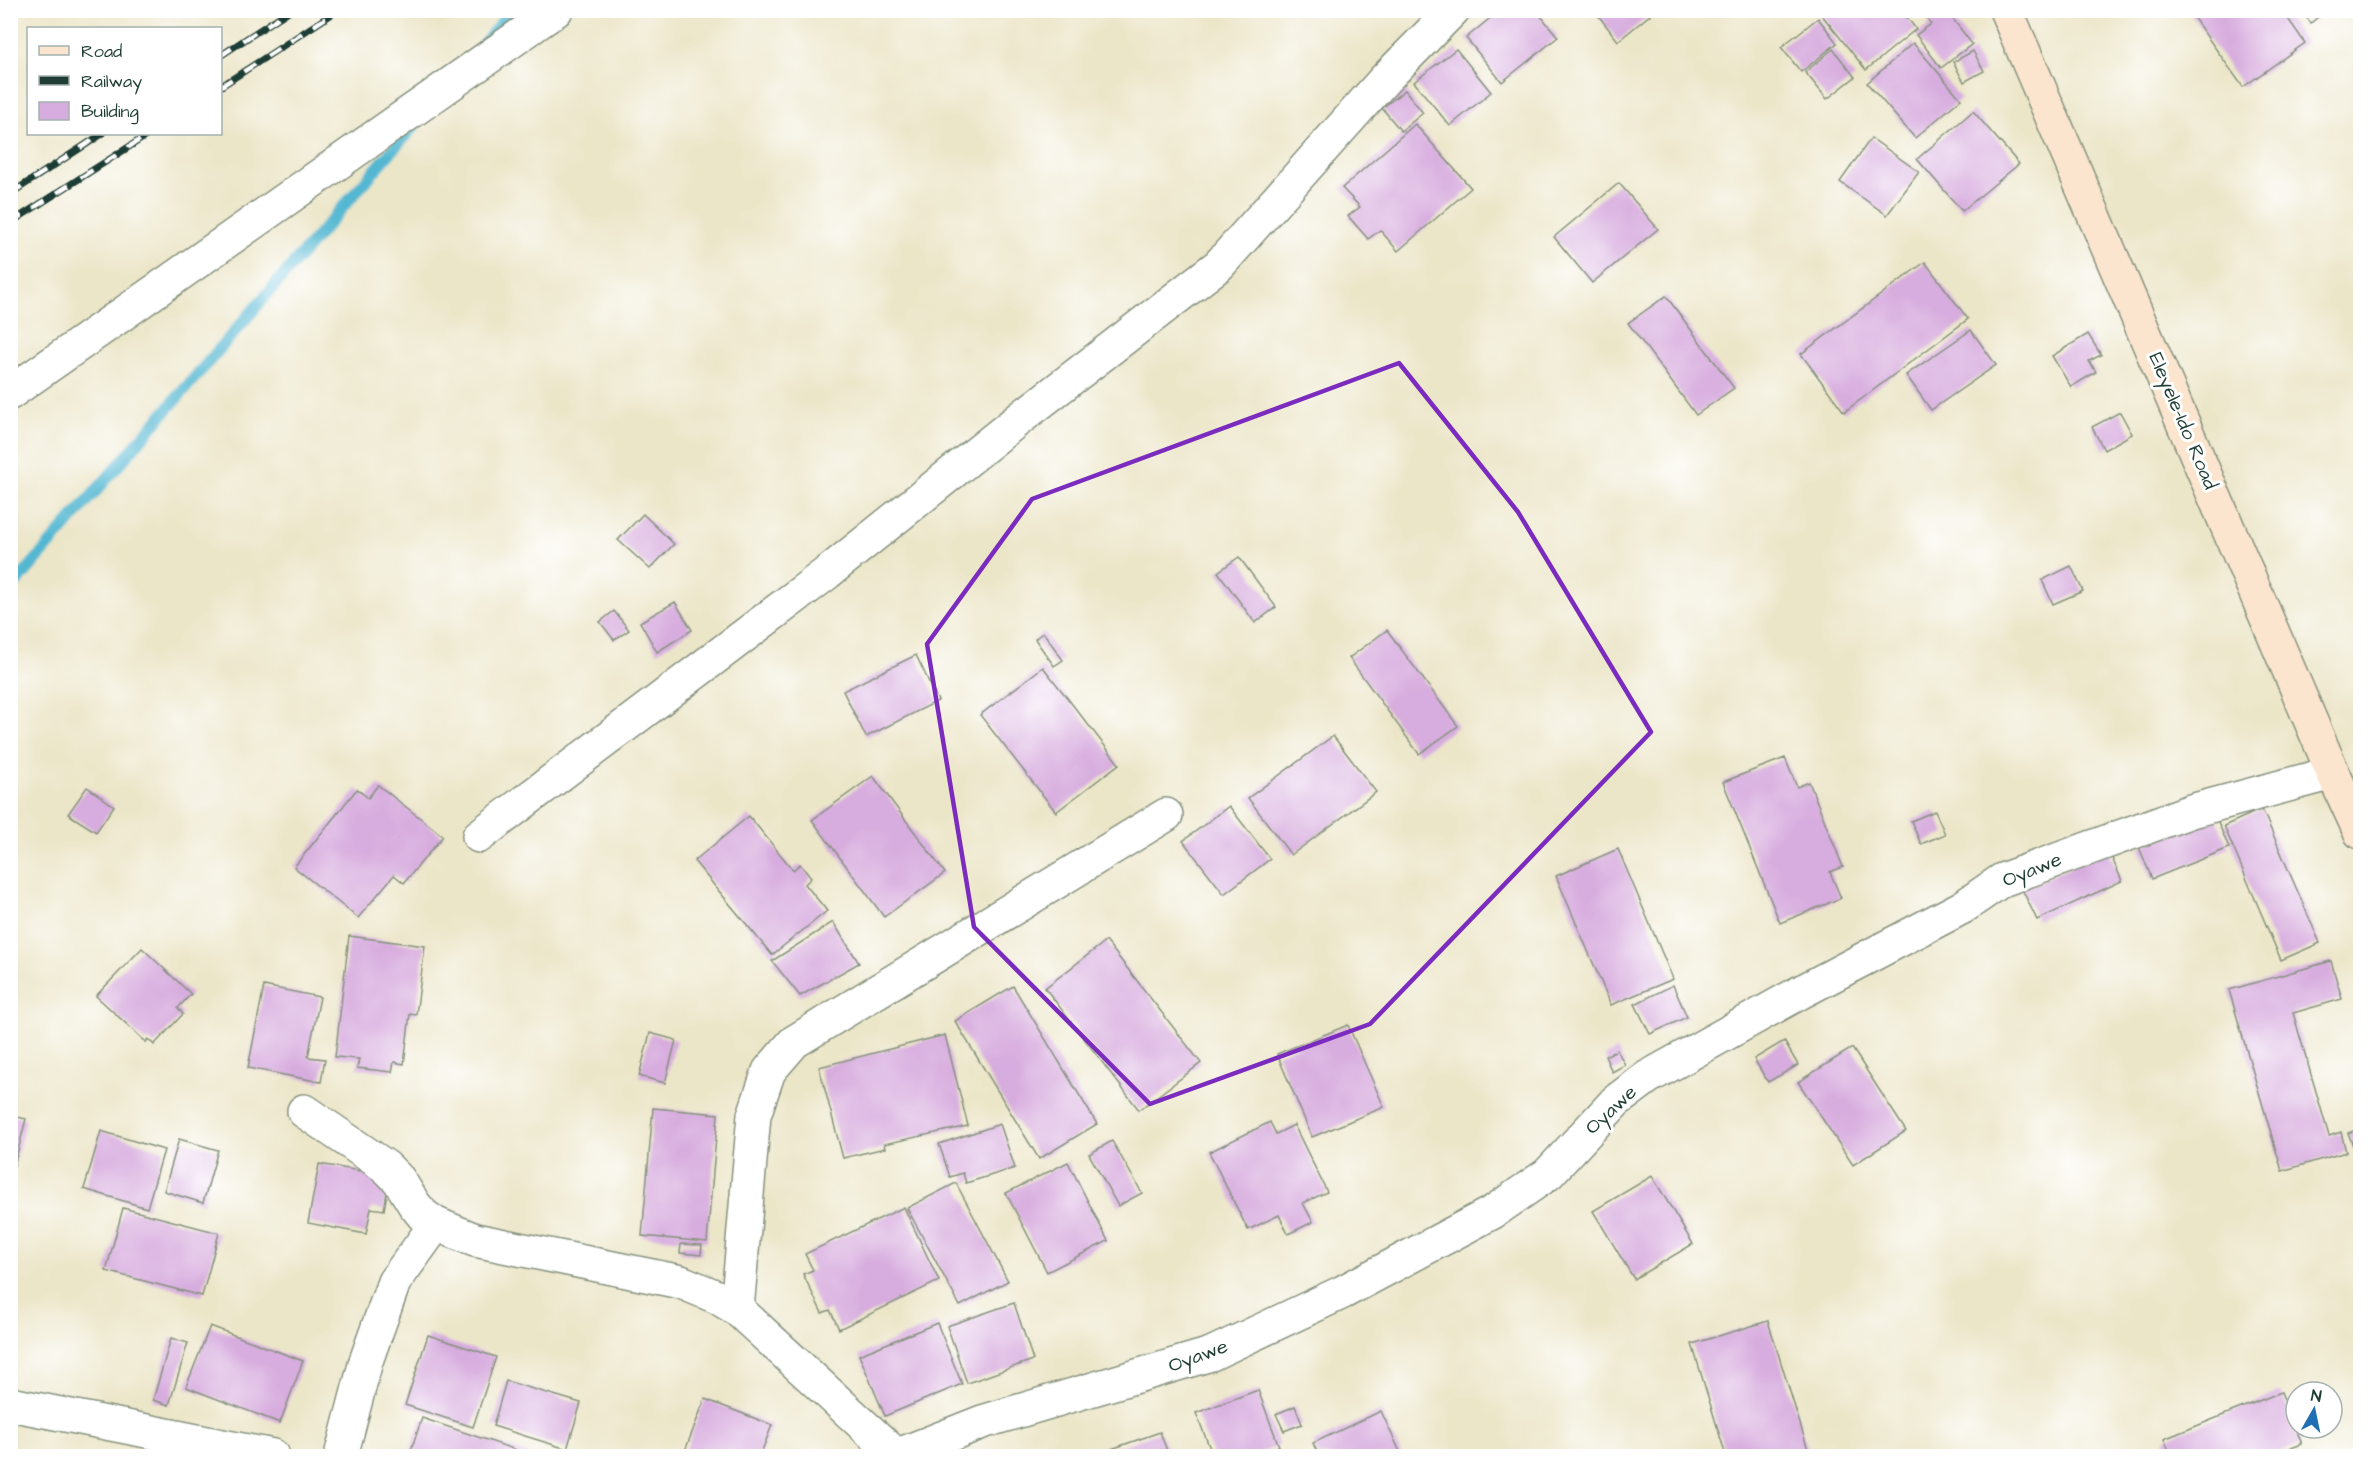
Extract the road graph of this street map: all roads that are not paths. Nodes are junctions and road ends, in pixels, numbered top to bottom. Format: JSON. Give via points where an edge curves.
{"nodes":[{"id":1,"x":556,"y":10,"type":"edge"},
{"id":2,"x":1453,"y":10,"type":"edge"},
{"id":3,"x":2006,"y":10,"type":"edge"},
{"id":4,"x":10,"y":393,"type":"edge"},
{"id":5,"x":2333,"y":773,"type":"junction"},
{"id":6,"x":1166,"y":815,"type":"dead end"},
{"id":7,"x":2361,"y":832,"type":"edge"},
{"id":8,"x":479,"y":836,"type":"dead end"},
{"id":9,"x":304,"y":1111,"type":"dead end"},
{"id":10,"x":436,"y":1224,"type":"junction"},
{"id":11,"x":738,"y":1309,"type":"junction"},
{"id":12,"x":10,"y":1404,"type":"edge"},
{"id":13,"x":273,"y":1456,"type":"edge"},
{"id":14,"x":341,"y":1456,"type":"edge"},
{"id":15,"x":896,"y":1456,"type":"edge"}],
"edges":[{"from":1,"to":4,"type":"street"},
{"from":2,"to":8,"type":"street","via":[[1385,79],[1219,265],[827,573]]},
{"from":3,"to":5,"type":"main road","name":"Eleyele-Ido Road"},
{"from":5,"to":7,"type":"main road","name":"Eleyele-Ido Road"},
{"from":5,"to":15,"type":"street","name":"Oyawe","via":[[2191,812],[2002,880],[1964,907],[1648,1077],[1616,1101],[1548,1174],[1493,1212],[1343,1292],[1211,1354],[982,1422]]},
{"from":6,"to":11,"type":"street","via":[[794,1042],[769,1071],[754,1115]]},
{"from":9,"to":10,"type":"street","via":[[386,1167]]},
{"from":10,"to":11,"type":"street","via":[[475,1240],[681,1282]]},
{"from":10,"to":14,"type":"street","via":[[394,1282],[366,1361]]},
{"from":11,"to":15,"type":"street"},
{"from":12,"to":13,"type":"street"}]}
